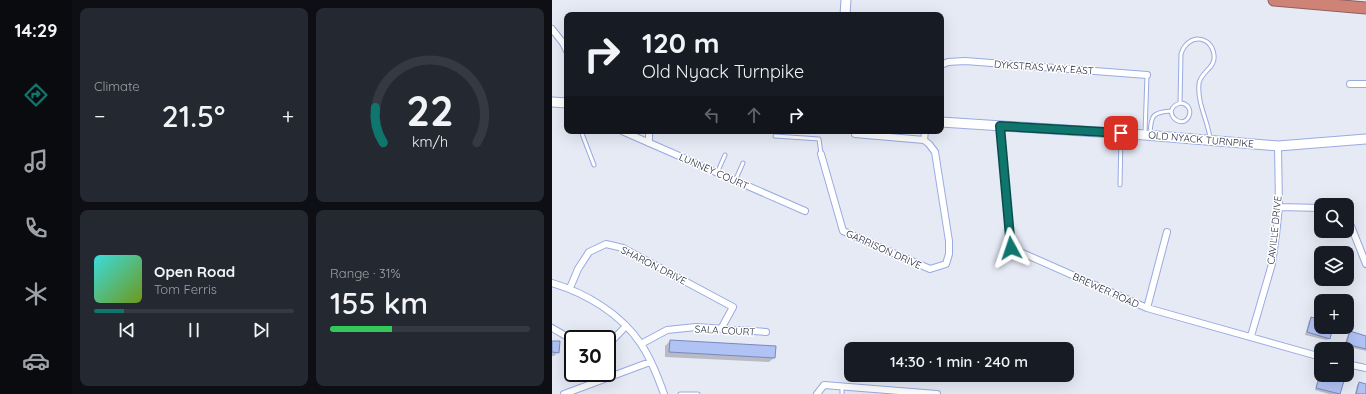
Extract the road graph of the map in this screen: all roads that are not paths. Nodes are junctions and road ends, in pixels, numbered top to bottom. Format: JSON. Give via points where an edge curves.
{"nodes":[{"id":1,"x":846,"y":0,"type":"edge"},
{"id":2,"x":1274,"y":0,"type":"edge"},
{"id":3,"x":1366,"y":8,"type":"edge"},
{"id":4,"x":845,"y":12,"type":"edge"},
{"id":5,"x":552,"y":29,"type":"edge"},
{"id":6,"x":564,"y":45,"type":"edge"},
{"id":7,"x":944,"y":64,"type":"edge"},
{"id":8,"x":1148,"y":75,"type":"joint"},
{"id":9,"x":1350,"y":84,"type":"dead end"},
{"id":10,"x":1366,"y":84,"type":"edge"},
{"id":11,"x":552,"y":102,"type":"edge"},
{"id":12,"x":564,"y":103,"type":"edge"},
{"id":13,"x":1180,"y":103,"type":"junction"},
{"id":14,"x":1171,"y":111,"type":"junction"},
{"id":15,"x":944,"y":122,"type":"edge"},
{"id":16,"x":1000,"y":126,"type":"junction"},
{"id":17,"x":1121,"y":133,"type":"junction"},
{"id":18,"x":582,"y":134,"type":"edge"},
{"id":19,"x":629,"y":134,"type":"edge"},
{"id":20,"x":649,"y":134,"type":"edge"},
{"id":21,"x":855,"y":134,"type":"dead end"},
{"id":22,"x":925,"y":134,"type":"edge"},
{"id":23,"x":1147,"y":135,"type":"junction"},
{"id":24,"x":775,"y":136,"type":"dead end"},
{"id":25,"x":1366,"y":139,"type":"edge"},
{"id":26,"x":924,"y":140,"type":"junction"},
{"id":27,"x":1211,"y":140,"type":"junction"},
{"id":28,"x":650,"y":143,"type":"junction"},
{"id":29,"x":1278,"y":146,"type":"junction"},
{"id":30,"x":821,"y":154,"type":"joint"},
{"id":31,"x":725,"y":155,"type":"dead end"},
{"id":32,"x":743,"y":163,"type":"dead end"},
{"id":33,"x":594,"y":165,"type":"dead end"},
{"id":34,"x":717,"y":173,"type":"junction"},
{"id":35,"x":735,"y":181,"type":"junction"},
{"id":36,"x":1120,"y":185,"type":"dead end"},
{"id":37,"x":1279,"y":207,"type":"junction"},
{"id":38,"x":1314,"y":208,"type":"edge"},
{"id":39,"x":805,"y":211,"type":"dead end"},
{"id":40,"x":1167,"y":232,"type":"dead end"},
{"id":41,"x":1354,"y":234,"type":"edge"},
{"id":42,"x":1366,"y":264,"type":"edge"},
{"id":43,"x":552,"y":283,"type":"edge"},
{"id":44,"x":570,"y":288,"type":"junction"},
{"id":45,"x":1147,"y":308,"type":"junction"},
{"id":46,"x":626,"y":326,"type":"junction"},
{"id":47,"x":552,"y":328,"type":"edge"},
{"id":48,"x":722,"y":329,"type":"junction"},
{"id":49,"x":766,"y":332,"type":"dead end"},
{"id":50,"x":564,"y":334,"type":"edge"},
{"id":51,"x":1251,"y":336,"type":"junction"},
{"id":52,"x":616,"y":337,"type":"edge"},
{"id":53,"x":640,"y":344,"type":"junction"},
{"id":54,"x":1314,"y":355,"type":"edge"},
{"id":55,"x":650,"y":362,"type":"junction"},
{"id":56,"x":1354,"y":365,"type":"edge"},
{"id":57,"x":1366,"y":368,"type":"edge"},
{"id":58,"x":842,"y":386,"type":"junction"},
{"id":59,"x":926,"y":393,"type":"edge"},
{"id":60,"x":564,"y":394,"type":"edge"},
{"id":61,"x":664,"y":394,"type":"edge"},
{"id":62,"x":680,"y":394,"type":"edge"},
{"id":63,"x":698,"y":394,"type":"edge"},
{"id":64,"x":817,"y":394,"type":"edge"},
{"id":65,"x":842,"y":394,"type":"edge"},
{"id":66,"x":937,"y":394,"type":"edge"}],
"edges":[{"from":1,"to":4,"type":"street"},
{"from":2,"to":3,"type":"highway"},
{"from":5,"to":6,"type":"street"},
{"from":7,"to":8,"type":"street","name":"DYKSTRAS WAY EAST","via":[[966,61]]},
{"from":8,"to":23,"type":"lane"},
{"from":9,"to":10,"type":"street"},
{"from":11,"to":12,"type":"street"},
{"from":13,"to":14,"type":"lane"},
{"from":13,"to":14,"type":"lane","via":[[1189,108],[1190,114],[1187,119],[1175,120]]},
{"from":13,"to":27,"type":"lane","via":[[1183,48],[1195,39],[1202,39],[1209,44],[1214,56],[1211,67],[1201,77],[1199,84],[1199,95]]},
{"from":14,"to":23,"type":"lane","via":[[1153,116]]},
{"from":15,"to":16,"type":"street","name":"OLD NYACK TURNPIKE"},
{"from":16,"to":17,"type":"street","name":"OLD NYACK TURNPIKE"},
{"from":16,"to":45,"type":"street","name":"BREWER ROAD","via":[[1011,248]]},
{"from":17,"to":23,"type":"street","name":"OLD NYACK TURNPIKE"},
{"from":17,"to":36,"type":"lane"},
{"from":18,"to":33,"type":"lane"},
{"from":19,"to":28,"type":"street","name":"LUNNEY COURT"},
{"from":20,"to":28,"type":"street"},
{"from":21,"to":26,"type":"street"},
{"from":22,"to":26,"type":"street"},
{"from":23,"to":27,"type":"street","name":"OLD NYACK TURNPIKE"},
{"from":24,"to":30,"type":"lane","via":[[819,139]]},
{"from":25,"to":29,"type":"street","name":"OLD NYACK TURNPIKE"},
{"from":26,"to":30,"type":"street","name":"GARRISON DRIVE","via":[[935,152],[949,240],[946,264],[930,269],[843,231]]},
{"from":27,"to":29,"type":"street","name":"OLD NYACK TURNPIKE"},
{"from":28,"to":34,"type":"street","name":"LUNNEY COURT"},
{"from":29,"to":37,"type":"street","name":"CAVILLE DRIVE"},
{"from":31,"to":34,"type":"lane"},
{"from":32,"to":35,"type":"lane"},
{"from":34,"to":35,"type":"street","name":"LUNNEY COURT"},
{"from":35,"to":39,"type":"street","name":"LUNNEY COURT"},
{"from":37,"to":38,"type":"street"},
{"from":37,"to":51,"type":"street","name":"CAVILLE DRIVE","via":[[1272,264]]},
{"from":40,"to":45,"type":"street"},
{"from":41,"to":42,"type":"street"},
{"from":43,"to":44,"type":"street"},
{"from":44,"to":46,"type":"street","via":[[608,310]]},
{"from":44,"to":48,"type":"street","name":"SHARON DRIVE","via":[[589,252],[606,244],[623,248],[733,307]]},
{"from":45,"to":51,"type":"street","name":"BREWER ROAD"},
{"from":46,"to":52,"type":"street"},
{"from":46,"to":53,"type":"street"},
{"from":47,"to":50,"type":"street"},
{"from":48,"to":49,"type":"street","name":"SALA COURT"},
{"from":48,"to":53,"type":"street","name":"SALA COURT","via":[[696,327],[667,330]]},
{"from":51,"to":54,"type":"street","name":"BREWER ROAD"},
{"from":53,"to":55,"type":"street"},
{"from":55,"to":60,"type":"street"},
{"from":55,"to":61,"type":"street"},
{"from":56,"to":57,"type":"street"},
{"from":58,"to":59,"type":"street"},
{"from":58,"to":64,"type":"street","via":[[824,384]]},
{"from":58,"to":65,"type":"lane"},
{"from":59,"to":66,"type":"street"},
{"from":62,"to":63,"type":"lane"}]}
